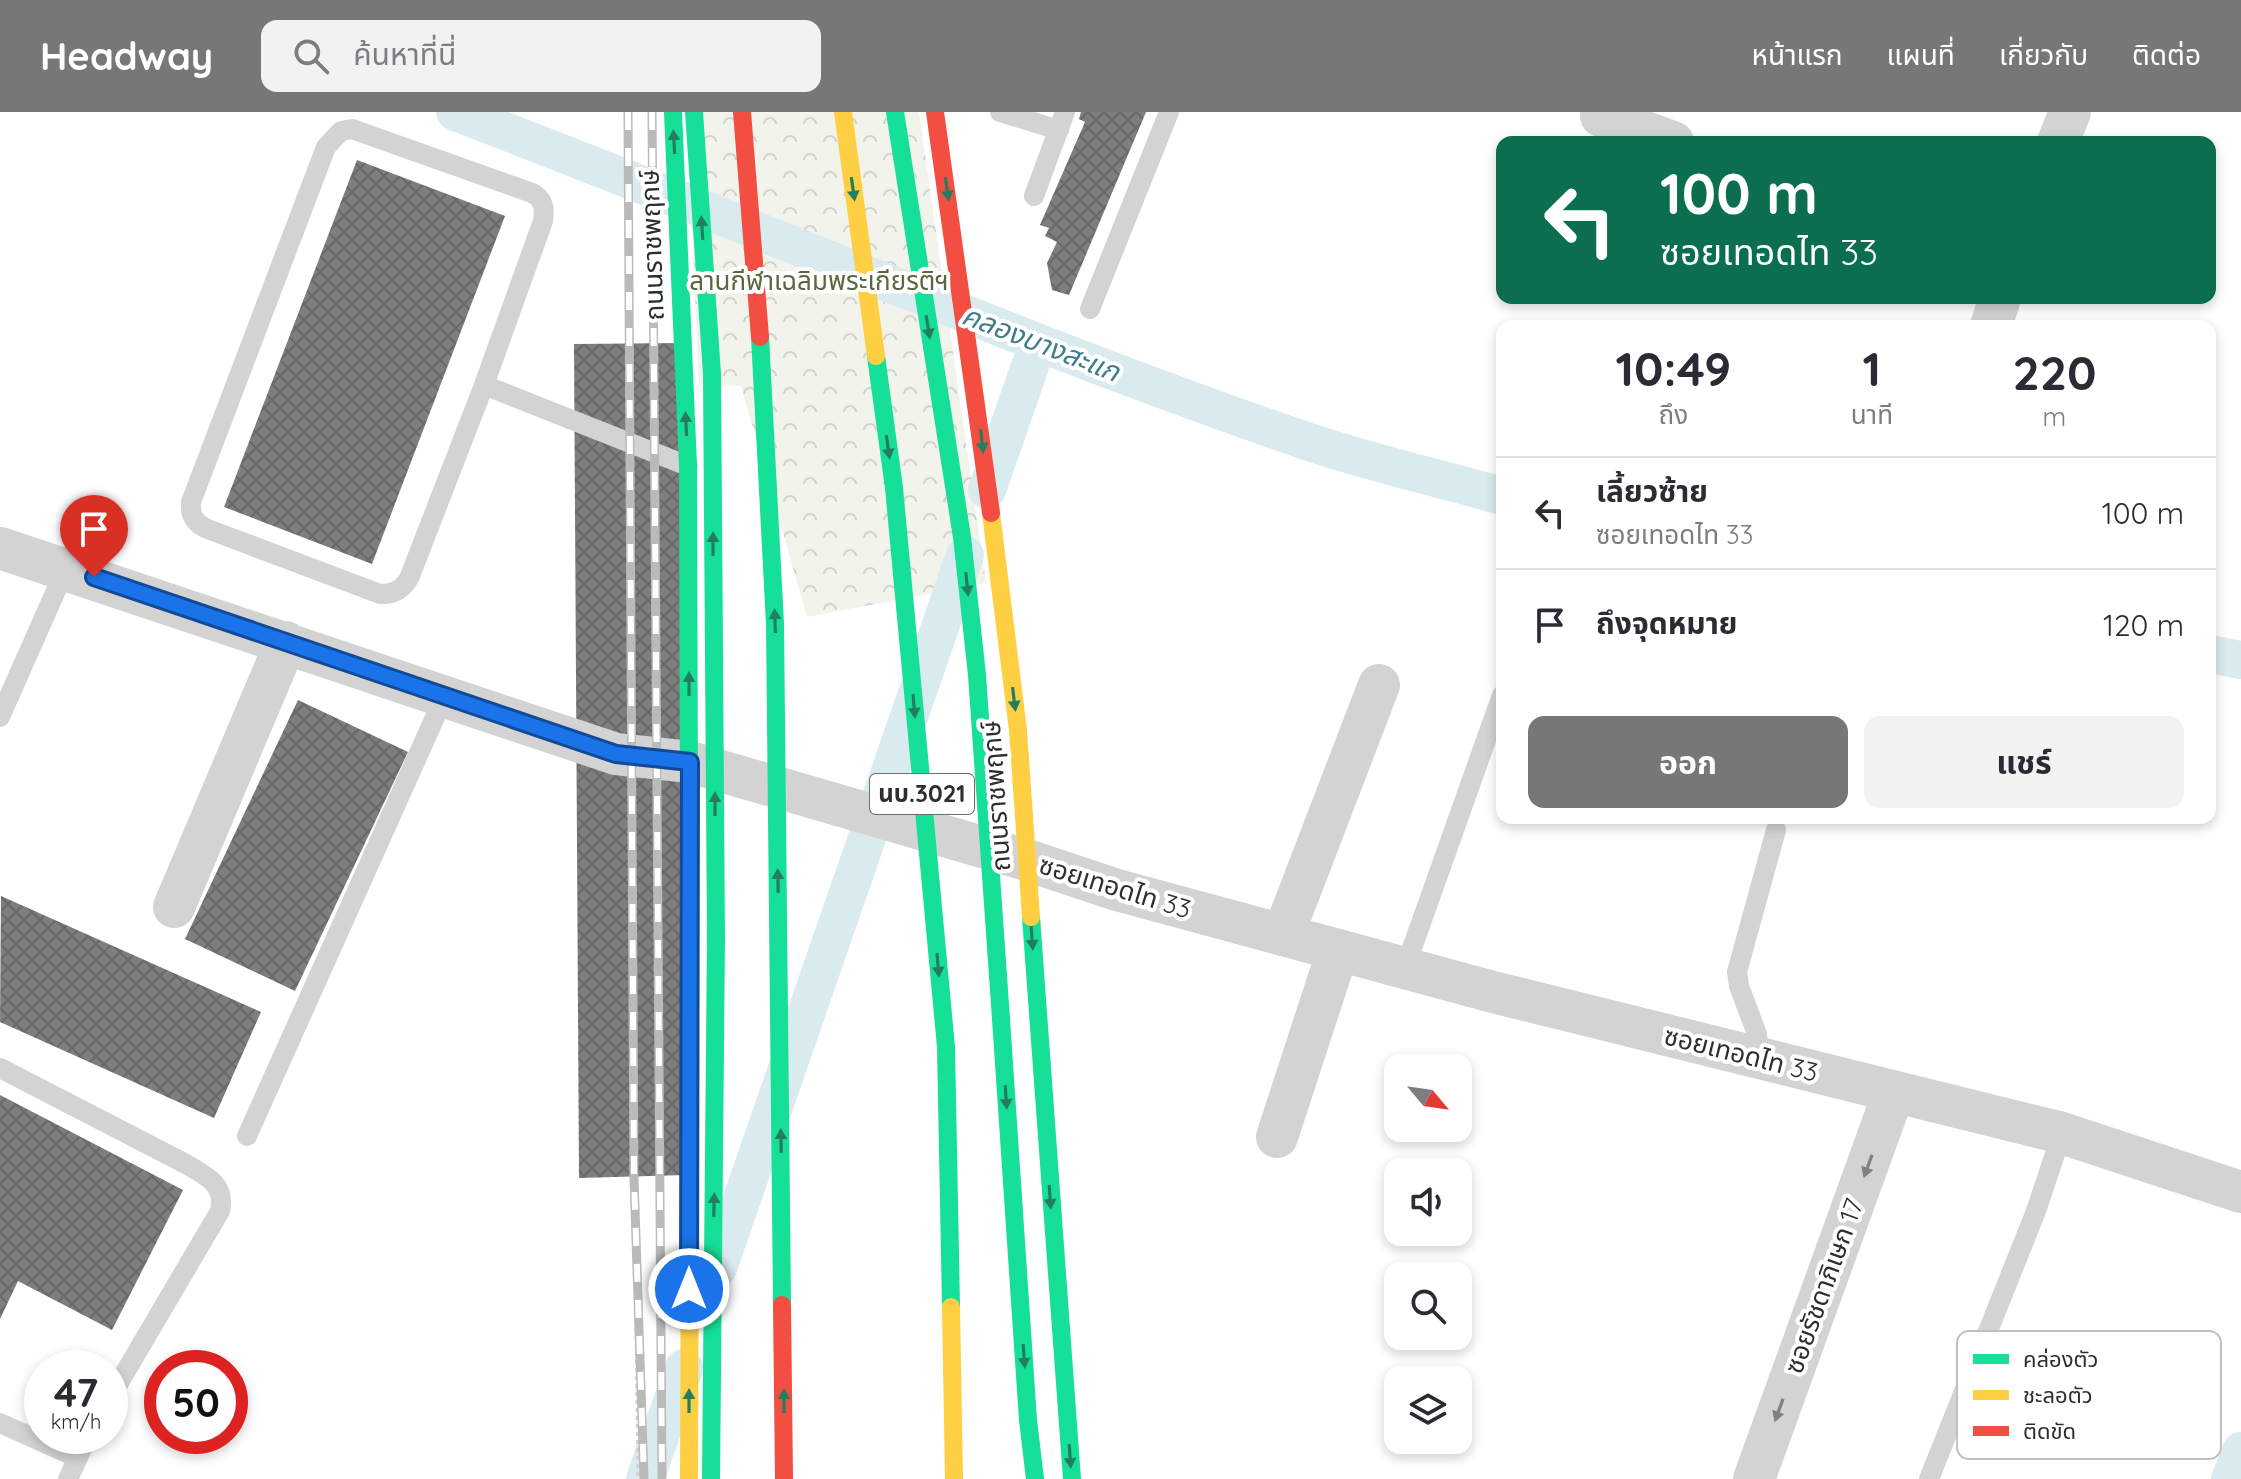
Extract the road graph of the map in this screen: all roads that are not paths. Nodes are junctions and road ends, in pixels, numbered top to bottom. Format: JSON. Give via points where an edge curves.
{"nodes":[{"id":1,"x":673,"y":112,"type":"edge"},
{"id":2,"x":694,"y":112,"type":"edge"},
{"id":3,"x":742,"y":112,"type":"edge"},
{"id":4,"x":843,"y":112,"type":"edge"},
{"id":5,"x":895,"y":112,"type":"edge"},
{"id":6,"x":935,"y":112,"type":"edge"},
{"id":7,"x":1000,"y":112,"type":"edge"},
{"id":8,"x":1169,"y":112,"type":"edge"},
{"id":9,"x":2070,"y":112,"type":"edge"},
{"id":10,"x":1062,"y":121,"type":"edge"},
{"id":11,"x":1598,"y":123,"type":"edge"},
{"id":12,"x":1649,"y":136,"type":"edge"},
{"id":13,"x":2060,"y":136,"type":"edge"},
{"id":14,"x":1034,"y":196,"type":"dead end"},
{"id":15,"x":1090,"y":309,"type":"dead end"},
{"id":16,"x":484,"y":385,"type":"junction"},
{"id":17,"x":688,"y":466,"type":"junction"},
{"id":18,"x":0,"y":548,"type":"edge"},
{"id":19,"x":66,"y":568,"type":"junction"},
{"id":20,"x":286,"y":642,"type":"junction"},
{"id":21,"x":1379,"y":685,"type":"dead end"},
{"id":22,"x":445,"y":695,"type":"junction"},
{"id":23,"x":1496,"y":712,"type":"edge"},
{"id":24,"x":0,"y":717,"type":"edge"},
{"id":25,"x":690,"y":762,"type":"junction"},
{"id":26,"x":1776,"y":830,"type":"dead end"},
{"id":27,"x":1027,"y":860,"type":"junction"},
{"id":28,"x":174,"y":907,"type":"dead end"},
{"id":29,"x":1283,"y":935,"type":"junction"},
{"id":30,"x":1338,"y":950,"type":"junction"},
{"id":31,"x":1405,"y":968,"type":"junction"},
{"id":32,"x":1759,"y":1059,"type":"junction"},
{"id":33,"x":0,"y":1068,"type":"edge"},
{"id":34,"x":1894,"y":1092,"type":"junction"},
{"id":35,"x":2062,"y":1133,"type":"junction"},
{"id":36,"x":247,"y":1136,"type":"dead end"},
{"id":37,"x":1277,"y":1137,"type":"dead end"},
{"id":38,"x":2241,"y":1192,"type":"edge"},
{"id":39,"x":1988,"y":1331,"type":"edge"},
{"id":40,"x":128,"y":1367,"type":"edge"},
{"id":41,"x":1957,"y":1409,"type":"edge"},
{"id":42,"x":1028,"y":1420,"type":"junction"},
{"id":43,"x":0,"y":1423,"type":"edge"},
{"id":44,"x":80,"y":1454,"type":"edge"},
{"id":45,"x":78,"y":1458,"type":"junction"},
{"id":46,"x":68,"y":1479,"type":"edge"},
{"id":47,"x":689,"y":1479,"type":"edge"},
{"id":48,"x":711,"y":1479,"type":"edge"},
{"id":49,"x":784,"y":1479,"type":"edge"},
{"id":50,"x":954,"y":1479,"type":"edge"},
{"id":51,"x":1029,"y":1479,"type":"edge"},
{"id":52,"x":1035,"y":1479,"type":"edge"},
{"id":53,"x":1072,"y":1479,"type":"edge"},
{"id":54,"x":1754,"y":1479,"type":"edge"},
{"id":55,"x":1929,"y":1479,"type":"edge"}],
"edges":[{"from":17,"to":1,"type":"main road","name":"ถนนราชพฤกษ์","one_way":true},
{"from":48,"to":2,"type":"main road","one_way":true,"bridge":true,"via":[[716,938],[712,374]]},
{"from":49,"to":3,"type":"main road","one_way":true,"bridge":true,"via":[[775,624],[757,273]]},
{"from":4,"to":50,"type":"main road","number":"นบ.3021","one_way":true,"bridge":true,"via":[[894,488],[946,1047]]},
{"from":5,"to":42,"type":"main road","one_way":true,"bridge":true,"via":[[962,537],[978,689]]},
{"from":6,"to":27,"type":"main road","name":"ถนนราชพฤกษ์","one_way":true,"via":[[1018,730]]},
{"from":7,"to":10,"type":"lane"},
{"from":8,"to":15,"type":"lane"},
{"from":9,"to":13,"type":"street"},
{"from":10,"to":14,"type":"lane"},
{"from":11,"to":12,"type":"street"},
{"from":16,"to":16,"type":"lane","via":[[407,582],[393,593],[380,594],[220,534],[197,524],[192,516],[191,502],[324,152],[341,131],[362,132],[532,193],[543,204],[543,221]]},
{"from":16,"to":17,"type":"lane"},
{"from":25,"to":17,"type":"main road","name":"ถนนราชพฤกษ์","one_way":true},
{"from":18,"to":19,"type":"street","name":"ซอยเทอดไท 33"},
{"from":19,"to":20,"type":"street","name":"ซอยเทอดไท 33"},
{"from":19,"to":24,"type":"lane"},
{"from":20,"to":22,"type":"street","name":"ซอยเทอดไท 33"},
{"from":20,"to":28,"type":"street"},
{"from":21,"to":29,"type":"street"},
{"from":22,"to":25,"type":"street","name":"ซอยเทอดไท 33","via":[[616,754]]},
{"from":22,"to":36,"type":"lane"},
{"from":23,"to":31,"type":"lane"},
{"from":25,"to":27,"type":"street","name":"ซอยเทอดไท 33"},
{"from":47,"to":25,"type":"main road","name":"ถนนราชพฤกษ์","one_way":true},
{"from":26,"to":32,"type":"lane","via":[[1737,972],[1757,1034]]},
{"from":27,"to":29,"type":"street","name":"ซอยเทอดไท 33"},
{"from":27,"to":53,"type":"main road","name":"ถนนราชพฤกษ์","one_way":true},
{"from":29,"to":30,"type":"street","name":"ซอยเทอดไท 33"},
{"from":30,"to":31,"type":"street","name":"ซอยเทอดไท 33"},
{"from":30,"to":37,"type":"street"},
{"from":31,"to":32,"type":"street","name":"ซอยเทอดไท 33"},
{"from":32,"to":34,"type":"street","name":"ซอยเทอดไท 33"},
{"from":33,"to":40,"type":"lane","via":[[186,1164],[215,1183],[222,1195],[220,1211]]},
{"from":34,"to":35,"type":"street","name":"ซอยเทอดไท 33"},
{"from":34,"to":54,"type":"street","name":"ซอยรัชดาภิเษก 17","one_way":true},
{"from":35,"to":38,"type":"street","name":"ซอยเทอดไท 33"},
{"from":35,"to":39,"type":"lane"},
{"from":41,"to":55,"type":"lane"},
{"from":42,"to":51,"type":"main road"},
{"from":42,"to":52,"type":"main road"},
{"from":43,"to":45,"type":"lane"},
{"from":44,"to":45,"type":"lane"},
{"from":45,"to":46,"type":"lane"}]}
